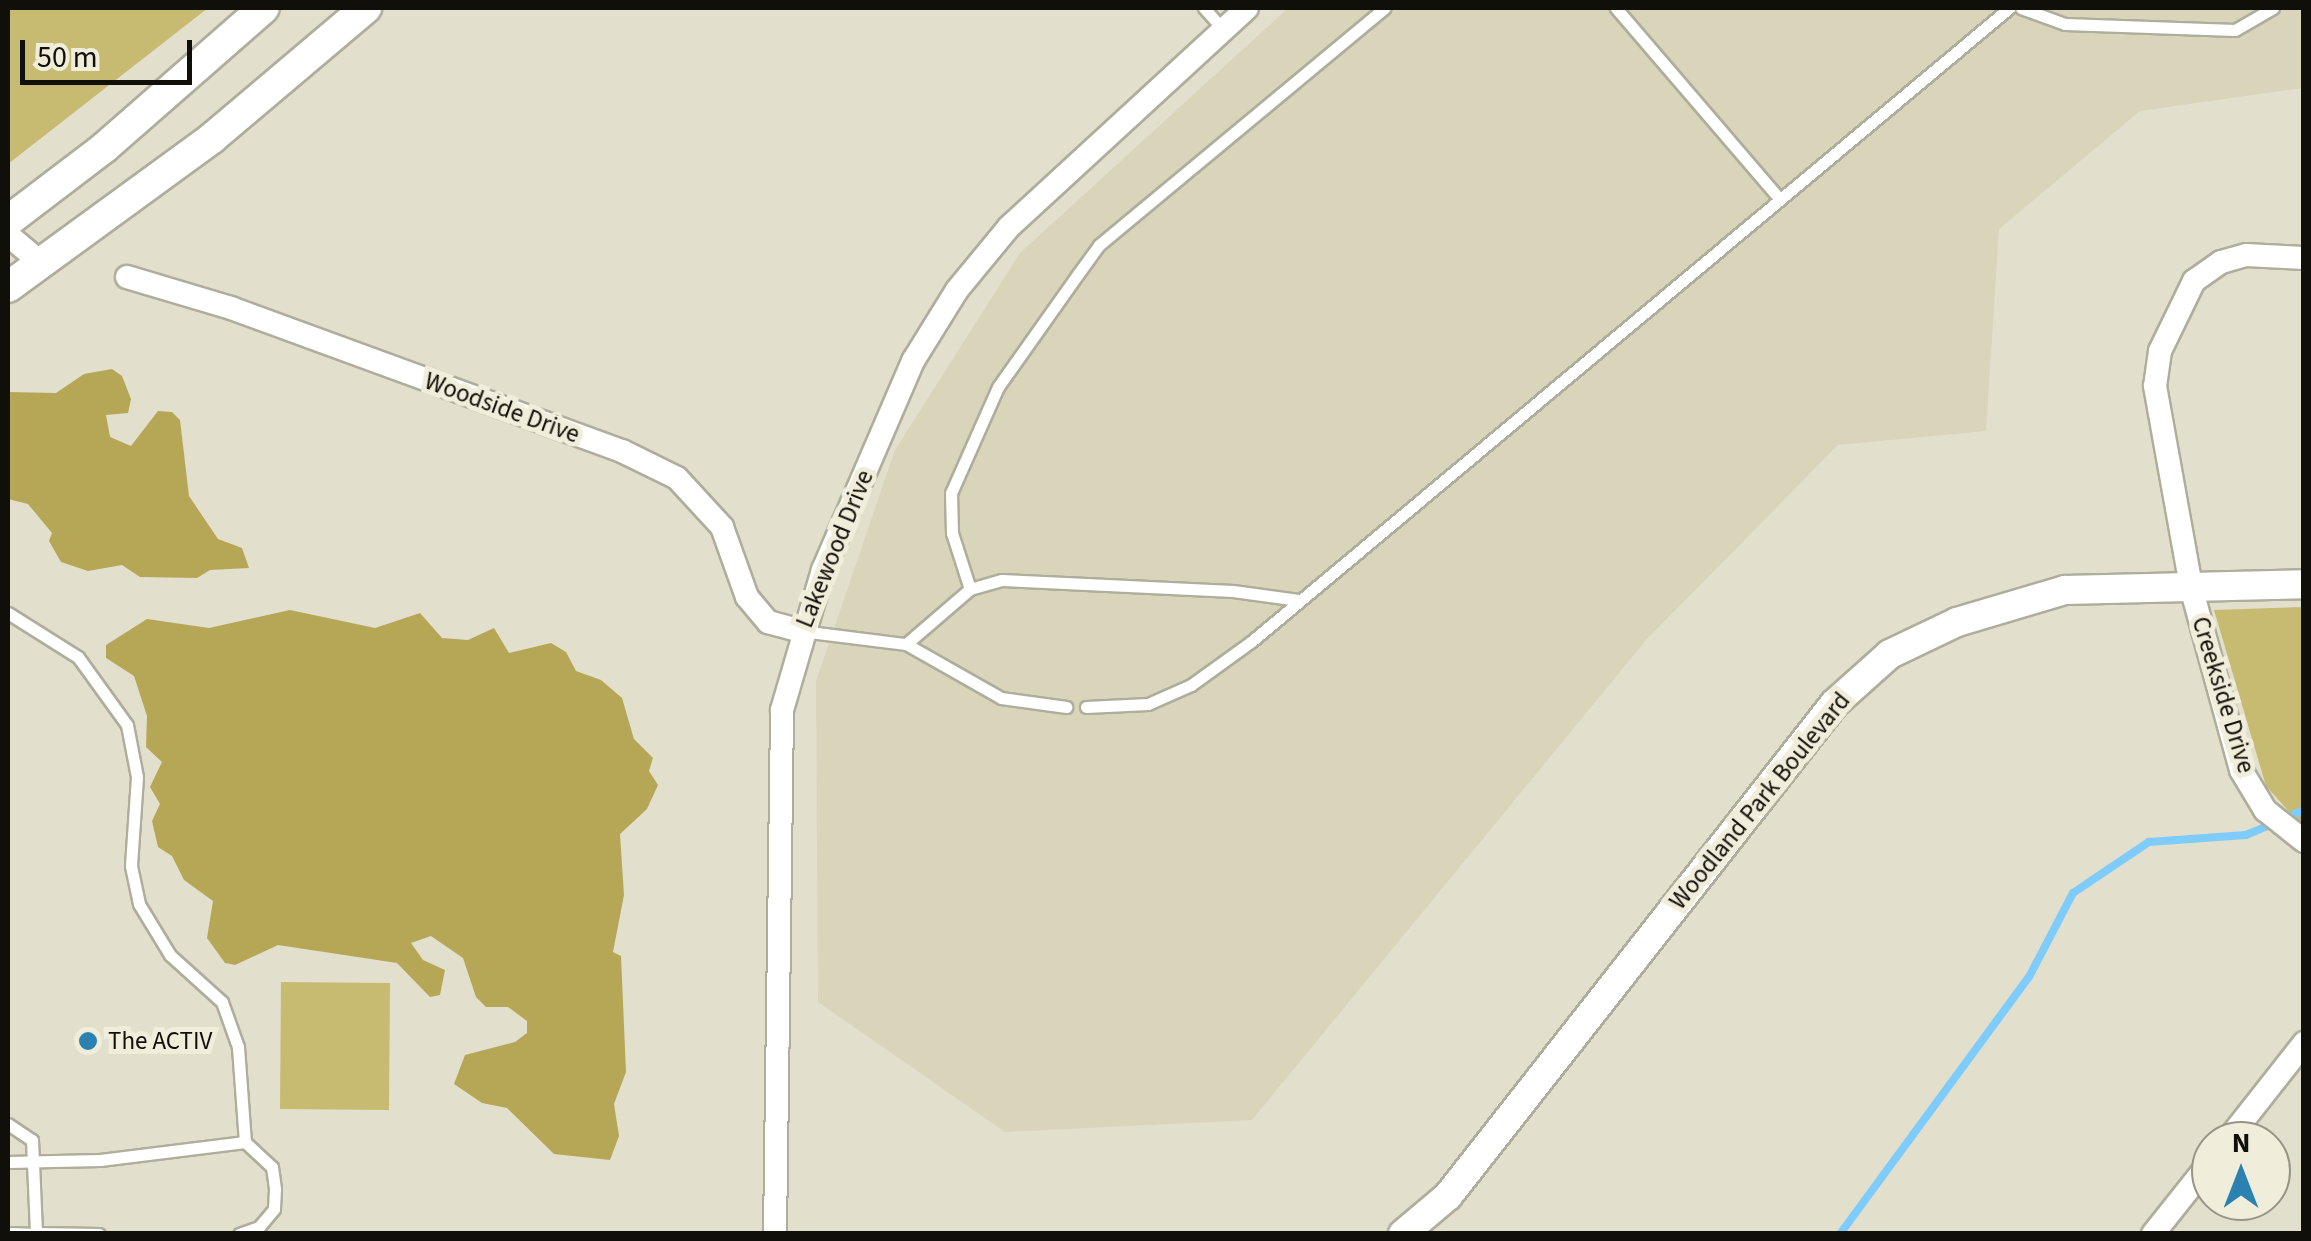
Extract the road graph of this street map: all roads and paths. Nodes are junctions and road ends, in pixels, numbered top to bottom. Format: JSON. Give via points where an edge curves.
{"nodes":[{"id":1,"x":264,"y":8,"type":"edge"},
{"id":2,"x":366,"y":8,"type":"edge"},
{"id":3,"x":1204,"y":8,"type":"edge"},
{"id":4,"x":1247,"y":8,"type":"edge"},
{"id":5,"x":1384,"y":8,"type":"edge"},
{"id":6,"x":1616,"y":8,"type":"edge"},
{"id":7,"x":2008,"y":8,"type":"edge"},
{"id":8,"x":2021,"y":8,"type":"edge"},
{"id":9,"x":2274,"y":8,"type":"edge"},
{"id":10,"x":1222,"y":28,"type":"junction"},
{"id":11,"x":1777,"y":196,"type":"junction"},
{"id":12,"x":8,"y":221,"type":"edge"},
{"id":13,"x":8,"y":234,"type":"edge"},
{"id":14,"x":2304,"y":258,"type":"edge"},
{"id":15,"x":39,"y":261,"type":"junction"},
{"id":16,"x":127,"y":277,"type":"dead end"},
{"id":17,"x":8,"y":286,"type":"edge"},
{"id":18,"x":2304,"y":584,"type":"edge"},
{"id":19,"x":2191,"y":586,"type":"junction"},
{"id":20,"x":970,"y":589,"type":"junction"},
{"id":21,"x":1298,"y":600,"type":"junction"},
{"id":22,"x":8,"y":613,"type":"edge"},
{"id":23,"x":801,"y":631,"type":"junction"},
{"id":24,"x":906,"y":644,"type":"junction"},
{"id":25,"x":1086,"y":706,"type":"dead end"},
{"id":26,"x":1066,"y":707,"type":"dead end"},
{"id":27,"x":2299,"y":838,"type":"edge"},
{"id":28,"x":2304,"y":1043,"type":"edge"},
{"id":29,"x":2243,"y":1121,"type":"edge"},
{"id":30,"x":8,"y":1124,"type":"edge"},
{"id":31,"x":245,"y":1142,"type":"junction"},
{"id":32,"x":33,"y":1160,"type":"junction"},
{"id":33,"x":8,"y":1162,"type":"edge"},
{"id":34,"x":2191,"y":1186,"type":"edge"},
{"id":35,"x":8,"y":1233,"type":"edge"},
{"id":36,"x":36,"y":1233,"type":"edge"},
{"id":37,"x":99,"y":1234,"type":"edge"},
{"id":38,"x":239,"y":1234,"type":"edge"},
{"id":39,"x":775,"y":1234,"type":"edge"},
{"id":40,"x":1403,"y":1234,"type":"edge"},
{"id":41,"x":2153,"y":1234,"type":"edge"}],
"edges":[{"from":1,"to":12,"type":"main road","via":[[105,147]]},
{"from":2,"to":15,"type":"main road","via":[[212,138]]},
{"from":3,"to":10,"type":"lane"},
{"from":4,"to":10,"type":"street","name":"Lakewood Drive"},
{"from":5,"to":20,"type":"lane","via":[[1099,245],[1078,274],[998,387],[951,493],[952,533]]},
{"from":6,"to":11,"type":"lane"},
{"from":7,"to":11,"type":"lane"},
{"from":8,"to":9,"type":"lane","via":[[2065,24],[2234,30]]},
{"from":10,"to":23,"type":"street","name":"Lakewood Drive","via":[[1008,227],[942,312],[913,361]]},
{"from":11,"to":21,"type":"lane"},
{"from":13,"to":15,"type":"street"},
{"from":14,"to":19,"type":"street","name":"Creekside Drive","via":[[2246,255],[2220,262],[2194,281],[2160,351],[2158,416]]},
{"from":15,"to":17,"type":"main road"},
{"from":16,"to":23,"type":"street","name":"Woodside Drive","via":[[231,308],[622,451],[677,478],[722,527],[747,596],[768,622]]},
{"from":18,"to":19,"type":"street","name":"Woodland Park Boulevard"},
{"from":19,"to":27,"type":"street","name":"Creekside Drive","via":[[2242,770],[2265,810]]},
{"from":19,"to":40,"type":"street","name":"Woodland Park Boulevard","via":[[2065,590],[1956,622],[1890,654],[1834,704],[1448,1196]]},
{"from":20,"to":21,"type":"lane","via":[[1002,580]]},
{"from":20,"to":24,"type":"lane"},
{"from":21,"to":25,"type":"lane","via":[[1191,685],[1148,704]]},
{"from":22,"to":31,"type":"lane","via":[[78,657],[127,725],[138,776],[131,866],[140,904],[170,955],[222,1002],[238,1047]]},
{"from":23,"to":24,"type":"lane"},
{"from":23,"to":39,"type":"street","name":"Lakewood Drive","via":[[782,710]]},
{"from":24,"to":26,"type":"lane","via":[[1002,698]]},
{"from":28,"to":29,"type":"street"},
{"from":30,"to":32,"type":"lane","via":[[32,1140]]},
{"from":31,"to":32,"type":"lane","via":[[117,1159]]},
{"from":31,"to":38,"type":"lane","via":[[272,1166],[274,1209],[259,1227]]},
{"from":32,"to":33,"type":"lane"},
{"from":32,"to":36,"type":"lane"},
{"from":34,"to":41,"type":"street"},
{"from":35,"to":36,"type":"lane"},
{"from":36,"to":37,"type":"lane"}]}
